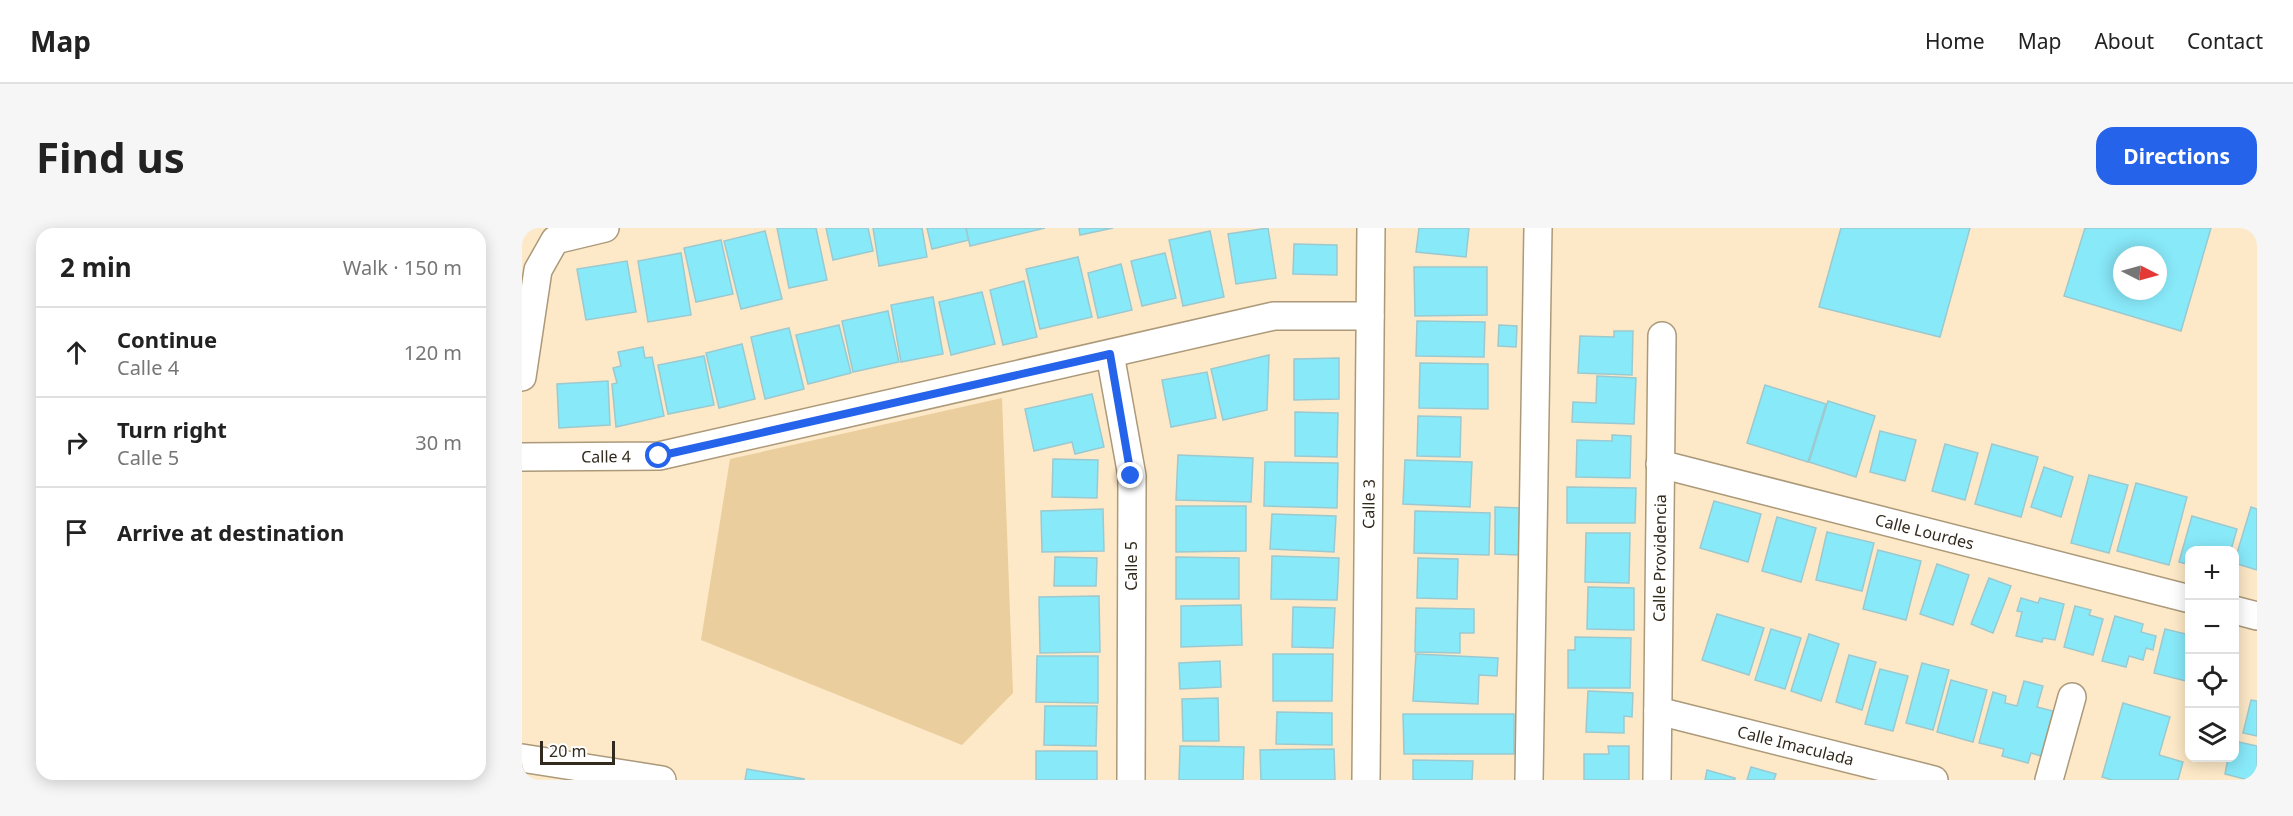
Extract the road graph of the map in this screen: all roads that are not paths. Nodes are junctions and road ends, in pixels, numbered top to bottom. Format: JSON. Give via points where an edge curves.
{"nodes":[{"id":1,"x":605,"y":228,"type":"edge"},
{"id":2,"x":1371,"y":228,"type":"edge"},
{"id":3,"x":1538,"y":228,"type":"edge"},
{"id":4,"x":1370,"y":316,"type":"junction"},
{"id":5,"x":1662,"y":336,"type":"dead end"},
{"id":6,"x":1110,"y":354,"type":"junction"},
{"id":7,"x":522,"y":377,"type":"edge"},
{"id":8,"x":522,"y":457,"type":"edge"},
{"id":9,"x":1660,"y":464,"type":"junction"},
{"id":10,"x":2185,"y":598,"type":"edge"},
{"id":11,"x":2239,"y":611,"type":"edge"},
{"id":12,"x":2257,"y":616,"type":"edge"},
{"id":13,"x":2072,"y":697,"type":"dead end"},
{"id":14,"x":1658,"y":711,"type":"junction"},
{"id":15,"x":522,"y":758,"type":"edge"},
{"id":16,"x":662,"y":780,"type":"edge"},
{"id":17,"x":1131,"y":780,"type":"edge"},
{"id":18,"x":1366,"y":780,"type":"edge"},
{"id":19,"x":1529,"y":780,"type":"edge"},
{"id":20,"x":1657,"y":780,"type":"edge"},
{"id":21,"x":1934,"y":780,"type":"edge"},
{"id":22,"x":2049,"y":780,"type":"edge"}],
"edges":[{"from":1,"to":7,"type":"street","via":[[555,240],[538,270]]},
{"from":2,"to":4,"type":"street","name":"Calle 3"},
{"from":3,"to":19,"type":"street"},
{"from":4,"to":6,"type":"street","name":"Calle 4","via":[[1274,316]]},
{"from":4,"to":18,"type":"street","name":"Calle 3"},
{"from":5,"to":9,"type":"street","name":"Calle Providencia"},
{"from":6,"to":8,"type":"street","name":"Calle 4","via":[[659,456]]},
{"from":6,"to":17,"type":"street","name":"Calle 5","via":[[1131,476]]},
{"from":9,"to":10,"type":"street","name":"Calle Lourdes"},
{"from":9,"to":14,"type":"street","name":"Calle Providencia"},
{"from":11,"to":12,"type":"street"},
{"from":13,"to":22,"type":"street"},
{"from":14,"to":20,"type":"street","name":"Calle Providencia"},
{"from":14,"to":21,"type":"street","name":"Calle Imaculada"},
{"from":15,"to":16,"type":"street"}]}
